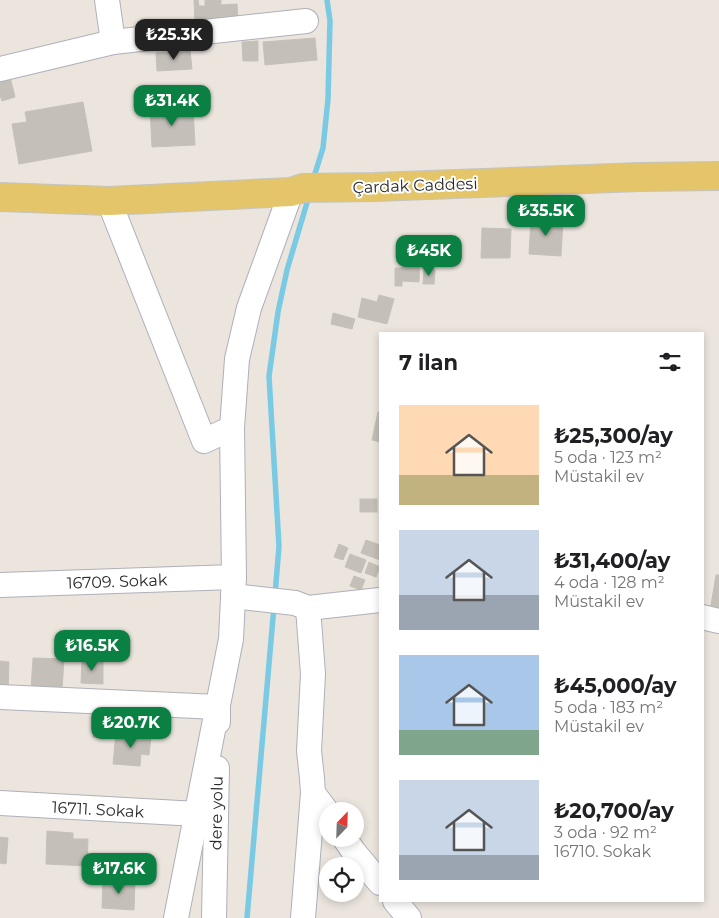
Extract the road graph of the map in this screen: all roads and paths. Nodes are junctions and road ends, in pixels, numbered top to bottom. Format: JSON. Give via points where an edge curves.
{"nodes":[{"id":1,"x":107,"y":0,"type":"edge"},
{"id":2,"x":306,"y":21,"type":"dead end"},
{"id":3,"x":113,"y":42,"type":"junction"},
{"id":4,"x":0,"y":69,"type":"edge"},
{"id":5,"x":719,"y":176,"type":"edge"},
{"id":6,"x":297,"y":190,"type":"junction"},
{"id":7,"x":0,"y":198,"type":"edge"},
{"id":8,"x":109,"y":200,"type":"junction"},
{"id":9,"x":232,"y":428,"type":"junction"},
{"id":10,"x":0,"y":585,"type":"edge"},
{"id":11,"x":234,"y":586,"type":"junction"},
{"id":12,"x":379,"y":600,"type":"edge"},
{"id":13,"x":301,"y":606,"type":"junction"},
{"id":14,"x":704,"y":617,"type":"edge"},
{"id":15,"x":719,"y":621,"type":"edge"},
{"id":16,"x":0,"y":697,"type":"edge"},
{"id":17,"x":218,"y":707,"type":"junction"},
{"id":18,"x":313,"y":793,"type":"junction"},
{"id":19,"x":320,"y":802,"type":"edge"},
{"id":20,"x":0,"y":803,"type":"edge"},
{"id":21,"x":197,"y":814,"type":"junction"},
{"id":22,"x":351,"y":848,"type":"edge"},
{"id":23,"x":379,"y":882,"type":"edge"},
{"id":24,"x":396,"y":902,"type":"edge"},
{"id":25,"x":176,"y":918,"type":"edge"},
{"id":26,"x":214,"y":918,"type":"edge"},
{"id":27,"x":304,"y":918,"type":"edge"},
{"id":28,"x":409,"y":918,"type":"edge"}],
"edges":[{"from":1,"to":3,"type":"street"},
{"from":2,"to":3,"type":"street"},
{"from":3,"to":4,"type":"street"},
{"from":5,"to":6,"type":"main road","name":"Çardak Caddesi"},
{"from":6,"to":8,"type":"main road","name":"Çardak Caddesi"},
{"from":6,"to":9,"type":"street","via":[[249,308],[237,359]]},
{"from":7,"to":8,"type":"main road","name":"Çardak Caddesi"},
{"from":8,"to":9,"type":"street","via":[[204,441]]},
{"from":9,"to":11,"type":"street"},
{"from":10,"to":11,"type":"street","name":"16709. Sokak"},
{"from":11,"to":13,"type":"street","name":"16709. Sokak","via":[[261,600]]},
{"from":11,"to":17,"type":"street","via":[[231,639]]},
{"from":12,"to":13,"type":"street","name":"16709. Sokak"},
{"from":13,"to":18,"type":"street","via":[[314,674],[309,750]]},
{"from":14,"to":15,"type":"street"},
{"from":16,"to":17,"type":"street"},
{"from":17,"to":21,"type":"street"},
{"from":17,"to":26,"type":"street","name":"dere yolu"},
{"from":18,"to":19,"type":"street"},
{"from":18,"to":27,"type":"street"},
{"from":20,"to":21,"type":"street","name":"16711. Sokak"},
{"from":21,"to":25,"type":"street"},
{"from":22,"to":23,"type":"street"},
{"from":24,"to":28,"type":"street"}]}
